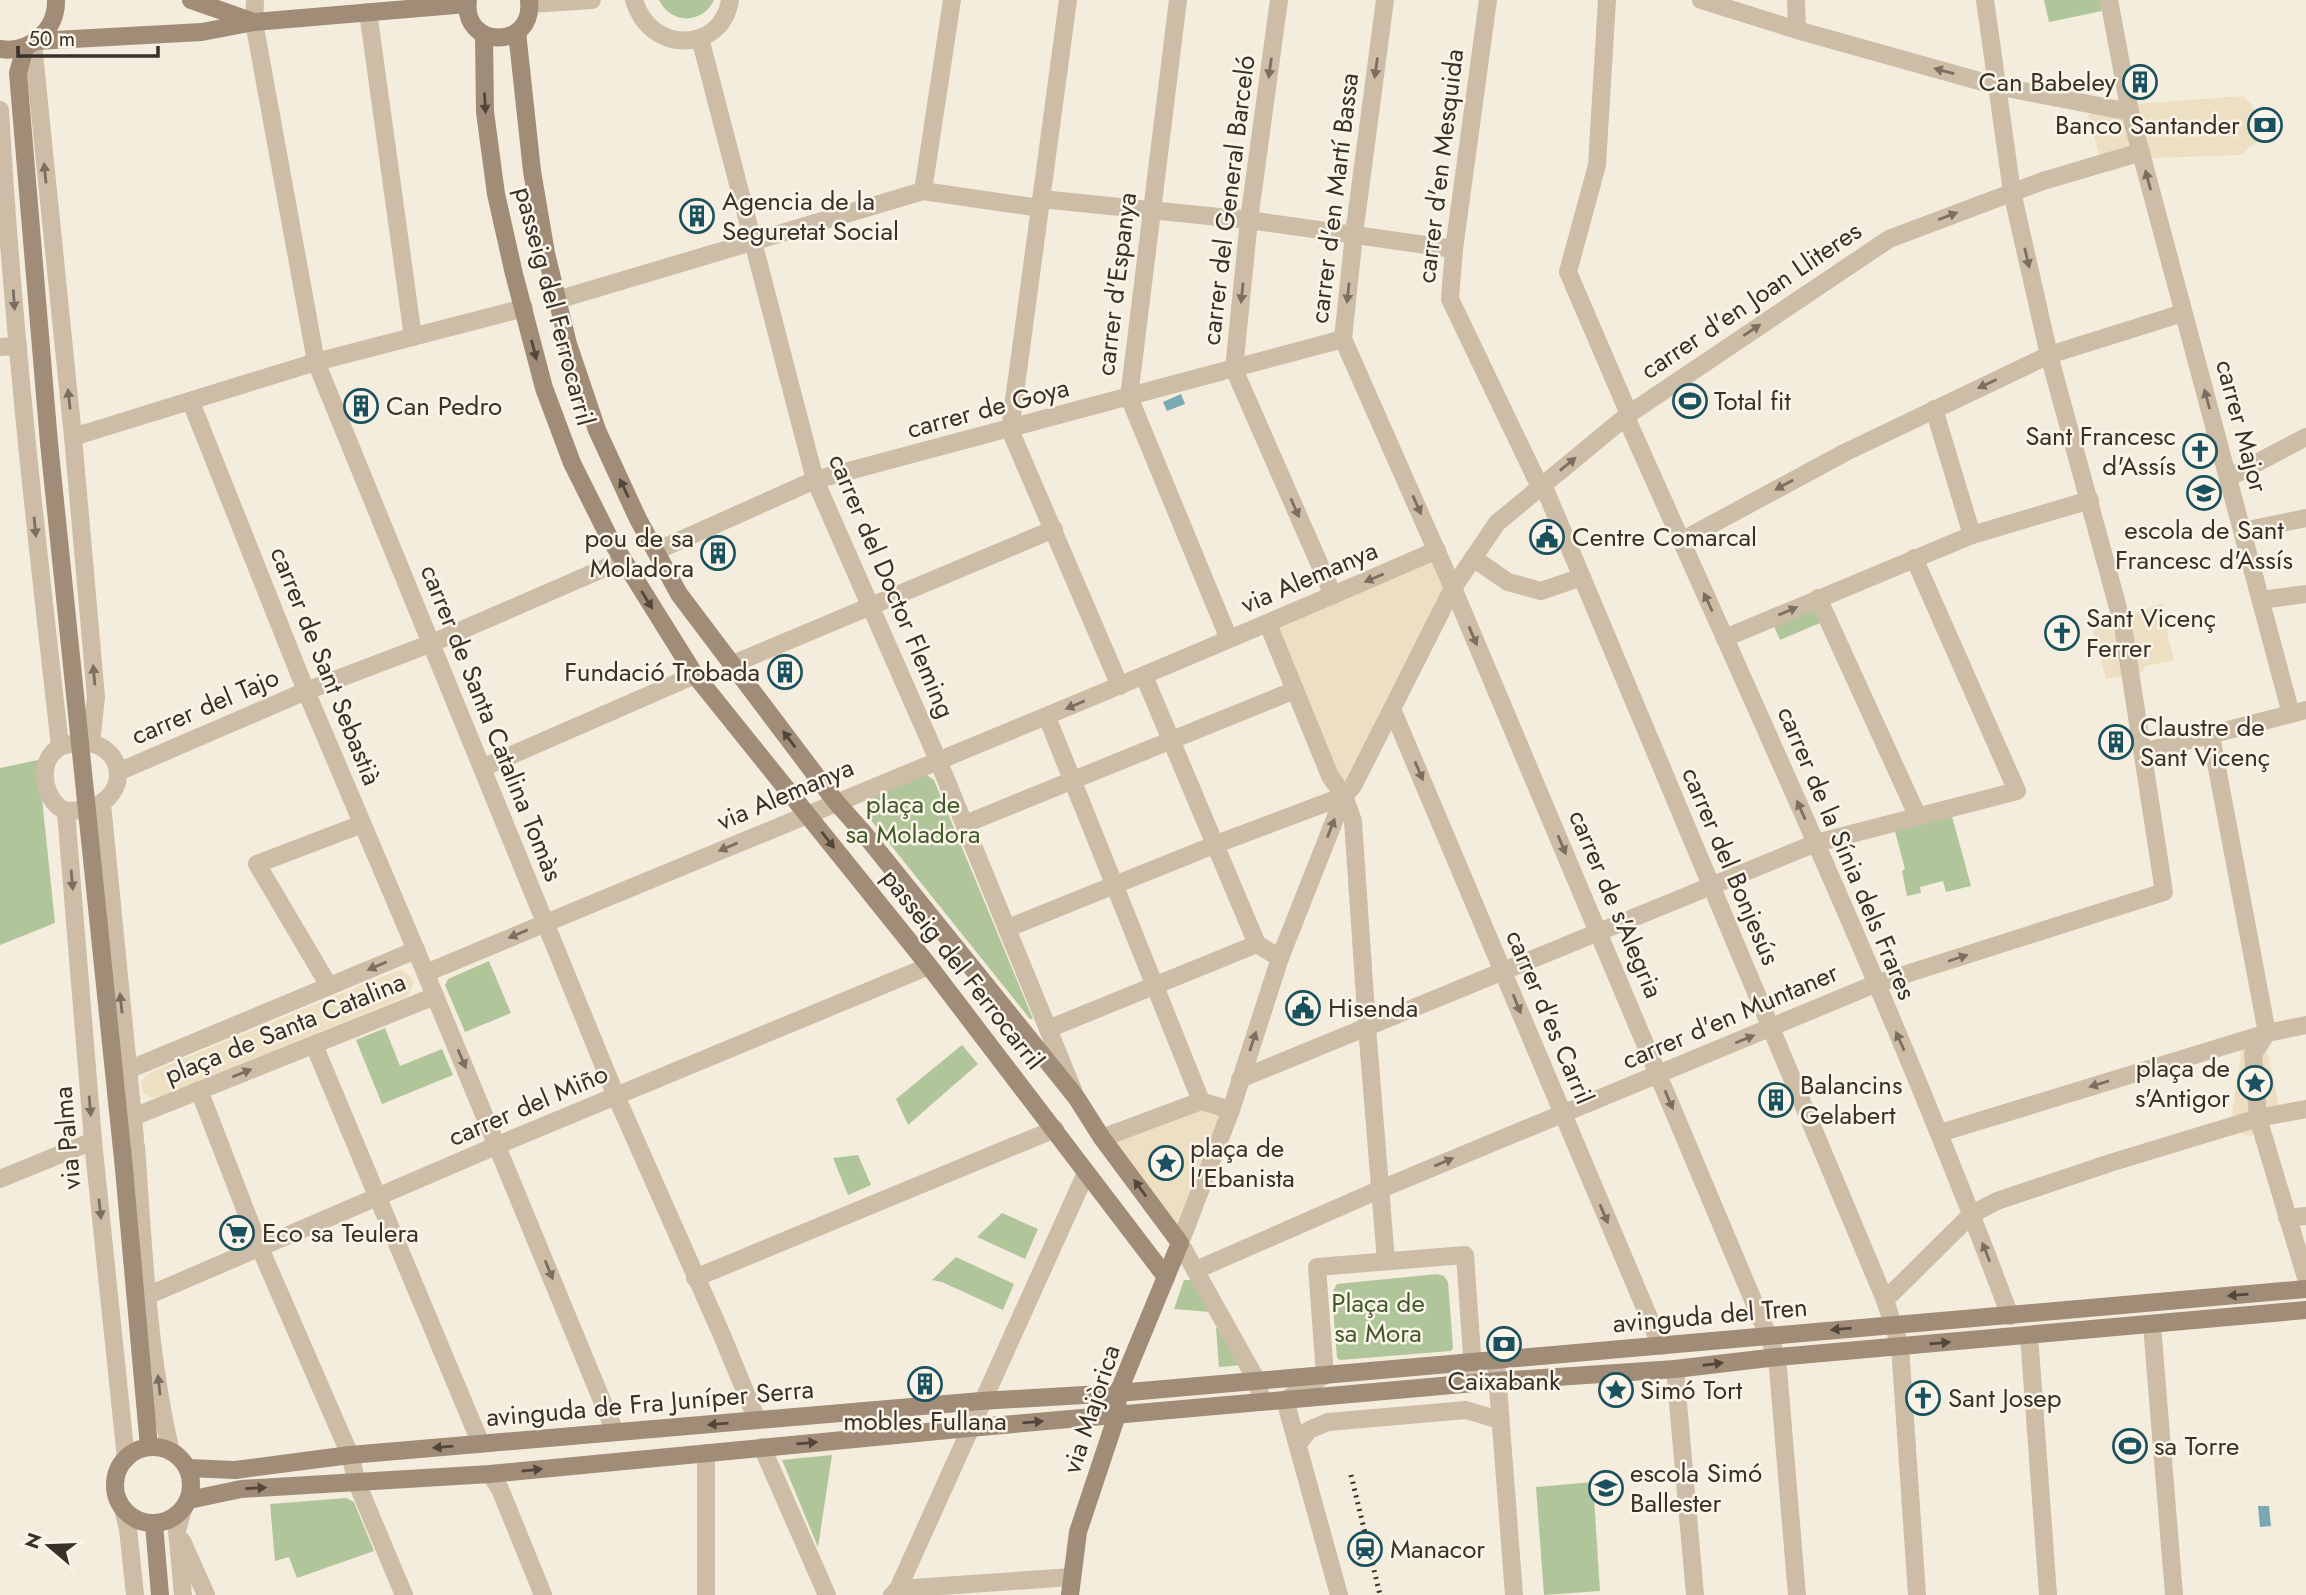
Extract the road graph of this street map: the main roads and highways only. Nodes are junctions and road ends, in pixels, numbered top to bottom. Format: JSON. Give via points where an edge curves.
{"nodes":[{"id":1,"x":56,"y":0,"type":"edge"},
{"id":2,"x":198,"y":2,"type":"edge"},
{"id":3,"x":467,"y":2,"type":"edge"},
{"id":4,"x":530,"y":2,"type":"edge"},
{"id":5,"x":254,"y":22,"type":"junction"},
{"id":6,"x":202,"y":32,"type":"junction"},
{"id":7,"x":517,"y":33,"type":"junction"},
{"id":8,"x":484,"y":35,"type":"junction"},
{"id":9,"x":31,"y":44,"type":"junction"},
{"id":10,"x":2,"y":49,"type":"edge"},
{"id":11,"x":18,"y":73,"type":"junction"},
{"id":12,"x":1180,"y":1243,"type":"joint"},
{"id":13,"x":1166,"y":1277,"type":"junction"},
{"id":14,"x":2306,"y":1289,"type":"edge"},
{"id":15,"x":2306,"y":1310,"type":"edge"},
{"id":16,"x":1118,"y":1393,"type":"junction"},
{"id":17,"x":1285,"y":1400,"type":"joint"},
{"id":18,"x":1117,"y":1415,"type":"junction"},
{"id":19,"x":149,"y":1447,"type":"junction"},
{"id":20,"x":188,"y":1468,"type":"junction"},
{"id":21,"x":186,"y":1505,"type":"junction"},
{"id":22,"x":154,"y":1524,"type":"junction"},
{"id":23,"x":1071,"y":1586,"type":"edge"},
{"id":24,"x":160,"y":1595,"type":"edge"}],
"edges":[{"from":1,"to":9,"type":"main road","via":[[50,27]]},
{"from":2,"to":5,"type":"main road"},
{"from":2,"to":6,"type":"main road","via":[[210,19]]},
{"from":3,"to":5,"type":"main road"},
{"from":3,"to":8,"type":"main road","via":[[468,16]]},
{"from":4,"to":7,"type":"main road","via":[[525,25]]},
{"from":5,"to":6,"type":"main road"},
{"from":6,"to":9,"type":"main road"},
{"from":7,"to":8,"type":"main road","via":[[495,38]]},
{"from":12,"to":7,"type":"main road","name":"passeig del Ferrocarril","one_way":true,"via":[[1076,1097],[835,802],[679,594],[597,430],[568,344],[532,171]]},
{"from":8,"to":13,"type":"main road","name":"passeig del Ferrocarril","one_way":true,"via":[[485,112],[496,194],[544,388],[572,463],[623,560],[695,676],[929,966]]},
{"from":9,"to":10,"type":"main road"},
{"from":9,"to":11,"type":"main road"},
{"from":10,"to":11,"type":"main road"},
{"from":11,"to":19,"type":"main road","via":[[49,443],[95,807]]},
{"from":12,"to":13,"type":"main road","name":"via Majòrica"},
{"from":13,"to":16,"type":"main road","name":"via Majòrica"},
{"from":14,"to":16,"type":"main road","name":"avinguda del Tren","one_way":true},
{"from":17,"to":15,"type":"main road","name":"avinguda del Tren","one_way":true},
{"from":16,"to":18,"type":"main road","name":"via Majòrica"},
{"from":16,"to":20,"type":"main road","name":"avinguda de Fra Juníper Serra","one_way":true,"via":[[350,1455],[235,1470]]},
{"from":17,"to":18,"type":"main road","name":"avinguda de Fra Juníper Serra"},
{"from":21,"to":18,"type":"main road","name":"avinguda de Fra Juníper Serra","one_way":true,"via":[[242,1489],[490,1474]]},
{"from":18,"to":23,"type":"main road","name":"via Majòrica","via":[[1078,1532]]},
{"from":19,"to":20,"type":"main road","via":[[171,1452]]},
{"from":19,"to":22,"type":"main road","via":[[135,1452],[118,1470],[116,1493],[131,1517]]},
{"from":20,"to":21,"type":"main road","via":[[191,1479]]},
{"from":21,"to":22,"type":"main road","via":[[175,1517]]},
{"from":22,"to":24,"type":"main road"}]}
